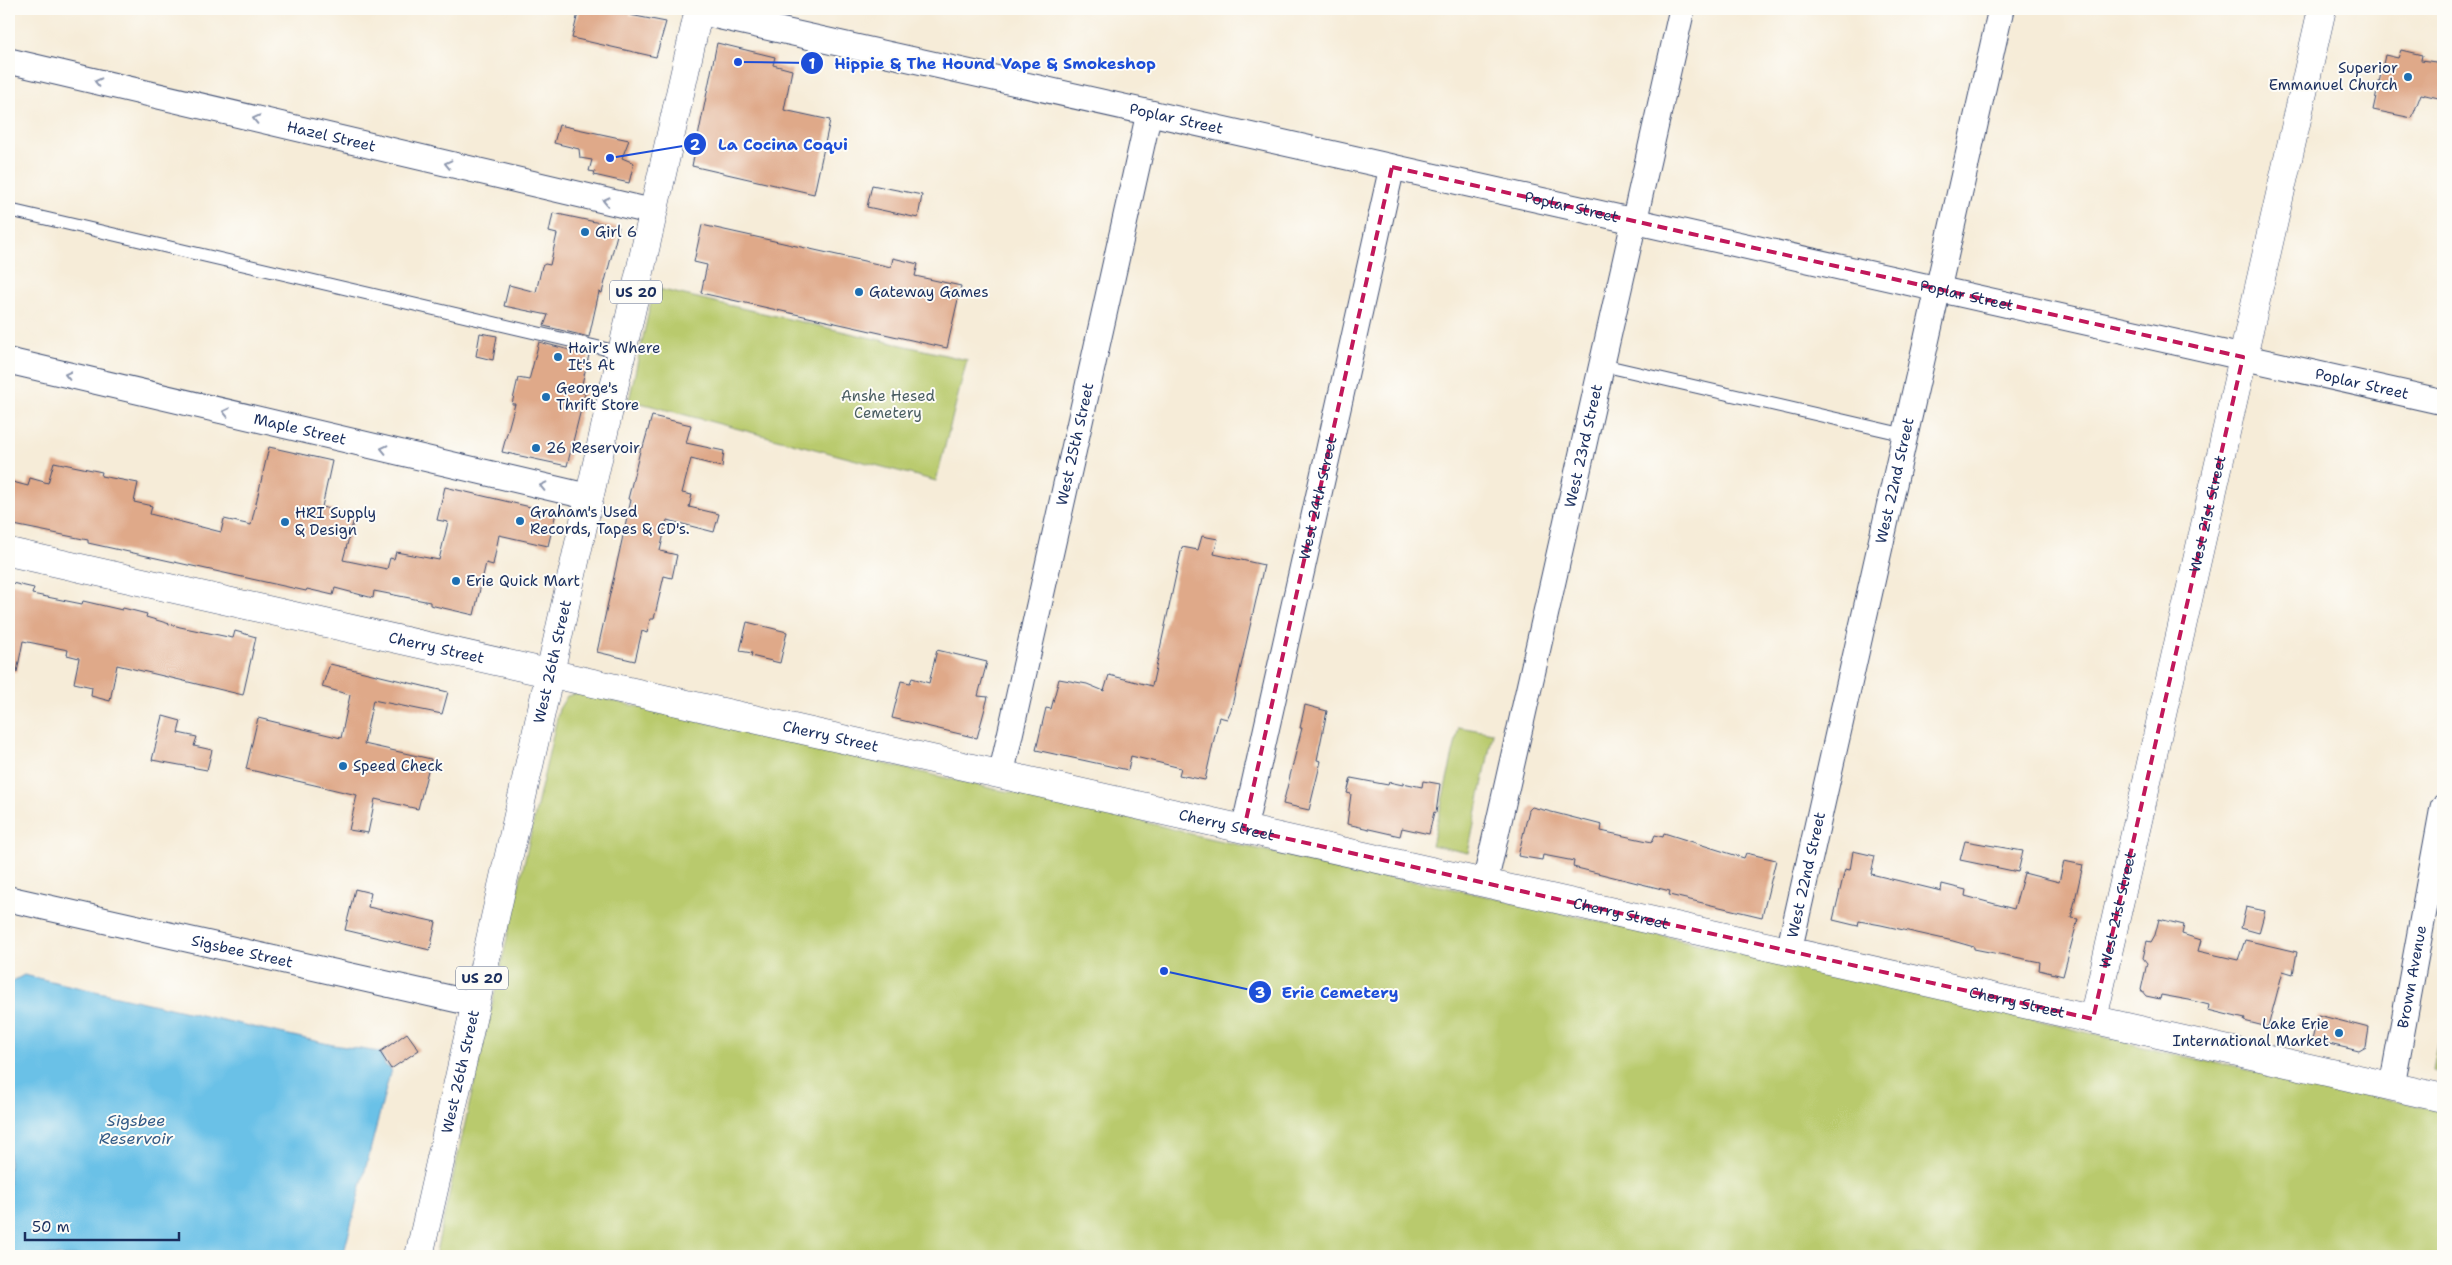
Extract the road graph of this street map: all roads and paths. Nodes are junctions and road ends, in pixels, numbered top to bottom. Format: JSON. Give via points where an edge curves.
{"nodes":[{"id":1,"x":1682,"y":9,"type":"edge"},
{"id":2,"x":2001,"y":9,"type":"edge"},
{"id":3,"x":2322,"y":9,"type":"edge"},
{"id":4,"x":699,"y":10,"type":"edge"},
{"id":5,"x":9,"y":61,"type":"edge"},
{"id":6,"x":1149,"y":113,"type":"junction"},
{"id":7,"x":1392,"y":167,"type":"junction"},
{"id":8,"x":9,"y":210,"type":"edge"},
{"id":9,"x":654,"y":212,"type":"junction"},
{"id":10,"x":1635,"y":221,"type":"junction"},
{"id":11,"x":1938,"y":289,"type":"junction"},
{"id":12,"x":622,"y":353,"type":"junction"},
{"id":13,"x":2243,"y":357,"type":"junction"},
{"id":14,"x":9,"y":361,"type":"edge"},
{"id":15,"x":1602,"y":365,"type":"junction"},
{"id":16,"x":2443,"y":402,"type":"edge"},
{"id":17,"x":1906,"y":435,"type":"junction"},
{"id":18,"x":590,"y":497,"type":"junction"},
{"id":19,"x":9,"y":552,"type":"edge"},
{"id":20,"x":550,"y":674,"type":"junction"},
{"id":21,"x":1001,"y":775,"type":"junction"},
{"id":22,"x":2443,"y":807,"type":"edge"},
{"id":23,"x":1244,"y":829,"type":"junction"},
{"id":24,"x":1486,"y":883,"type":"junction"},
{"id":25,"x":9,"y":899,"type":"edge"},
{"id":26,"x":1790,"y":951,"type":"junction"},
{"id":27,"x":476,"y":1004,"type":"junction"},
{"id":28,"x":2093,"y":1019,"type":"junction"},
{"id":29,"x":2392,"y":1086,"type":"junction"},
{"id":30,"x":2443,"y":1098,"type":"edge"},
{"id":31,"x":419,"y":1256,"type":"edge"}],
"edges":[{"from":1,"to":10,"type":"street","name":"West 23rd Street"},
{"from":2,"to":11,"type":"street","name":"West 22nd Street"},
{"from":3,"to":13,"type":"street","name":"West 21st Street"},
{"from":4,"to":6,"type":"street","name":"Poplar Street"},
{"from":4,"to":9,"type":"street","name":"West 26th Street","number":"US 20"},
{"from":9,"to":5,"type":"street","name":"Hazel Street","one_way":true},
{"from":6,"to":7,"type":"street","name":"Poplar Street"},
{"from":6,"to":21,"type":"street","name":"West 25th Street"},
{"from":7,"to":10,"type":"street","name":"Poplar Street"},
{"from":7,"to":23,"type":"street","name":"West 24th Street"},
{"from":8,"to":12,"type":"lane"},
{"from":9,"to":12,"type":"street","name":"West 26th Street","number":"US 20"},
{"from":10,"to":11,"type":"street","name":"Poplar Street"},
{"from":10,"to":15,"type":"street","name":"West 23rd Street"},
{"from":11,"to":13,"type":"street","name":"Poplar Street"},
{"from":11,"to":17,"type":"street","name":"West 22nd Street"},
{"from":12,"to":18,"type":"street","name":"West 26th Street","number":"US 20"},
{"from":13,"to":16,"type":"street","name":"Poplar Street"},
{"from":13,"to":28,"type":"street","name":"West 21st Street"},
{"from":18,"to":14,"type":"street","name":"Maple Street","one_way":true},
{"from":15,"to":17,"type":"lane"},
{"from":15,"to":24,"type":"street","name":"West 23rd Street"},
{"from":17,"to":26,"type":"street","name":"West 22nd Street"},
{"from":18,"to":20,"type":"street","name":"West 26th Street","number":"US 20"},
{"from":19,"to":20,"type":"street","name":"Cherry Street"},
{"from":20,"to":21,"type":"street","name":"Cherry Street"},
{"from":20,"to":27,"type":"street","name":"West 26th Street","number":"US 20"},
{"from":21,"to":23,"type":"street","name":"Cherry Street"},
{"from":22,"to":29,"type":"street","name":"Brown Avenue"},
{"from":23,"to":24,"type":"street","name":"Cherry Street"},
{"from":24,"to":26,"type":"street","name":"Cherry Street"},
{"from":25,"to":27,"type":"street","name":"Sigsbee Street"},
{"from":26,"to":28,"type":"street","name":"Cherry Street"},
{"from":27,"to":31,"type":"street","name":"West 26th Street","number":"US 20"},
{"from":28,"to":29,"type":"street","name":"Cherry Street"},
{"from":29,"to":30,"type":"street","name":"Cherry Street"}]}
